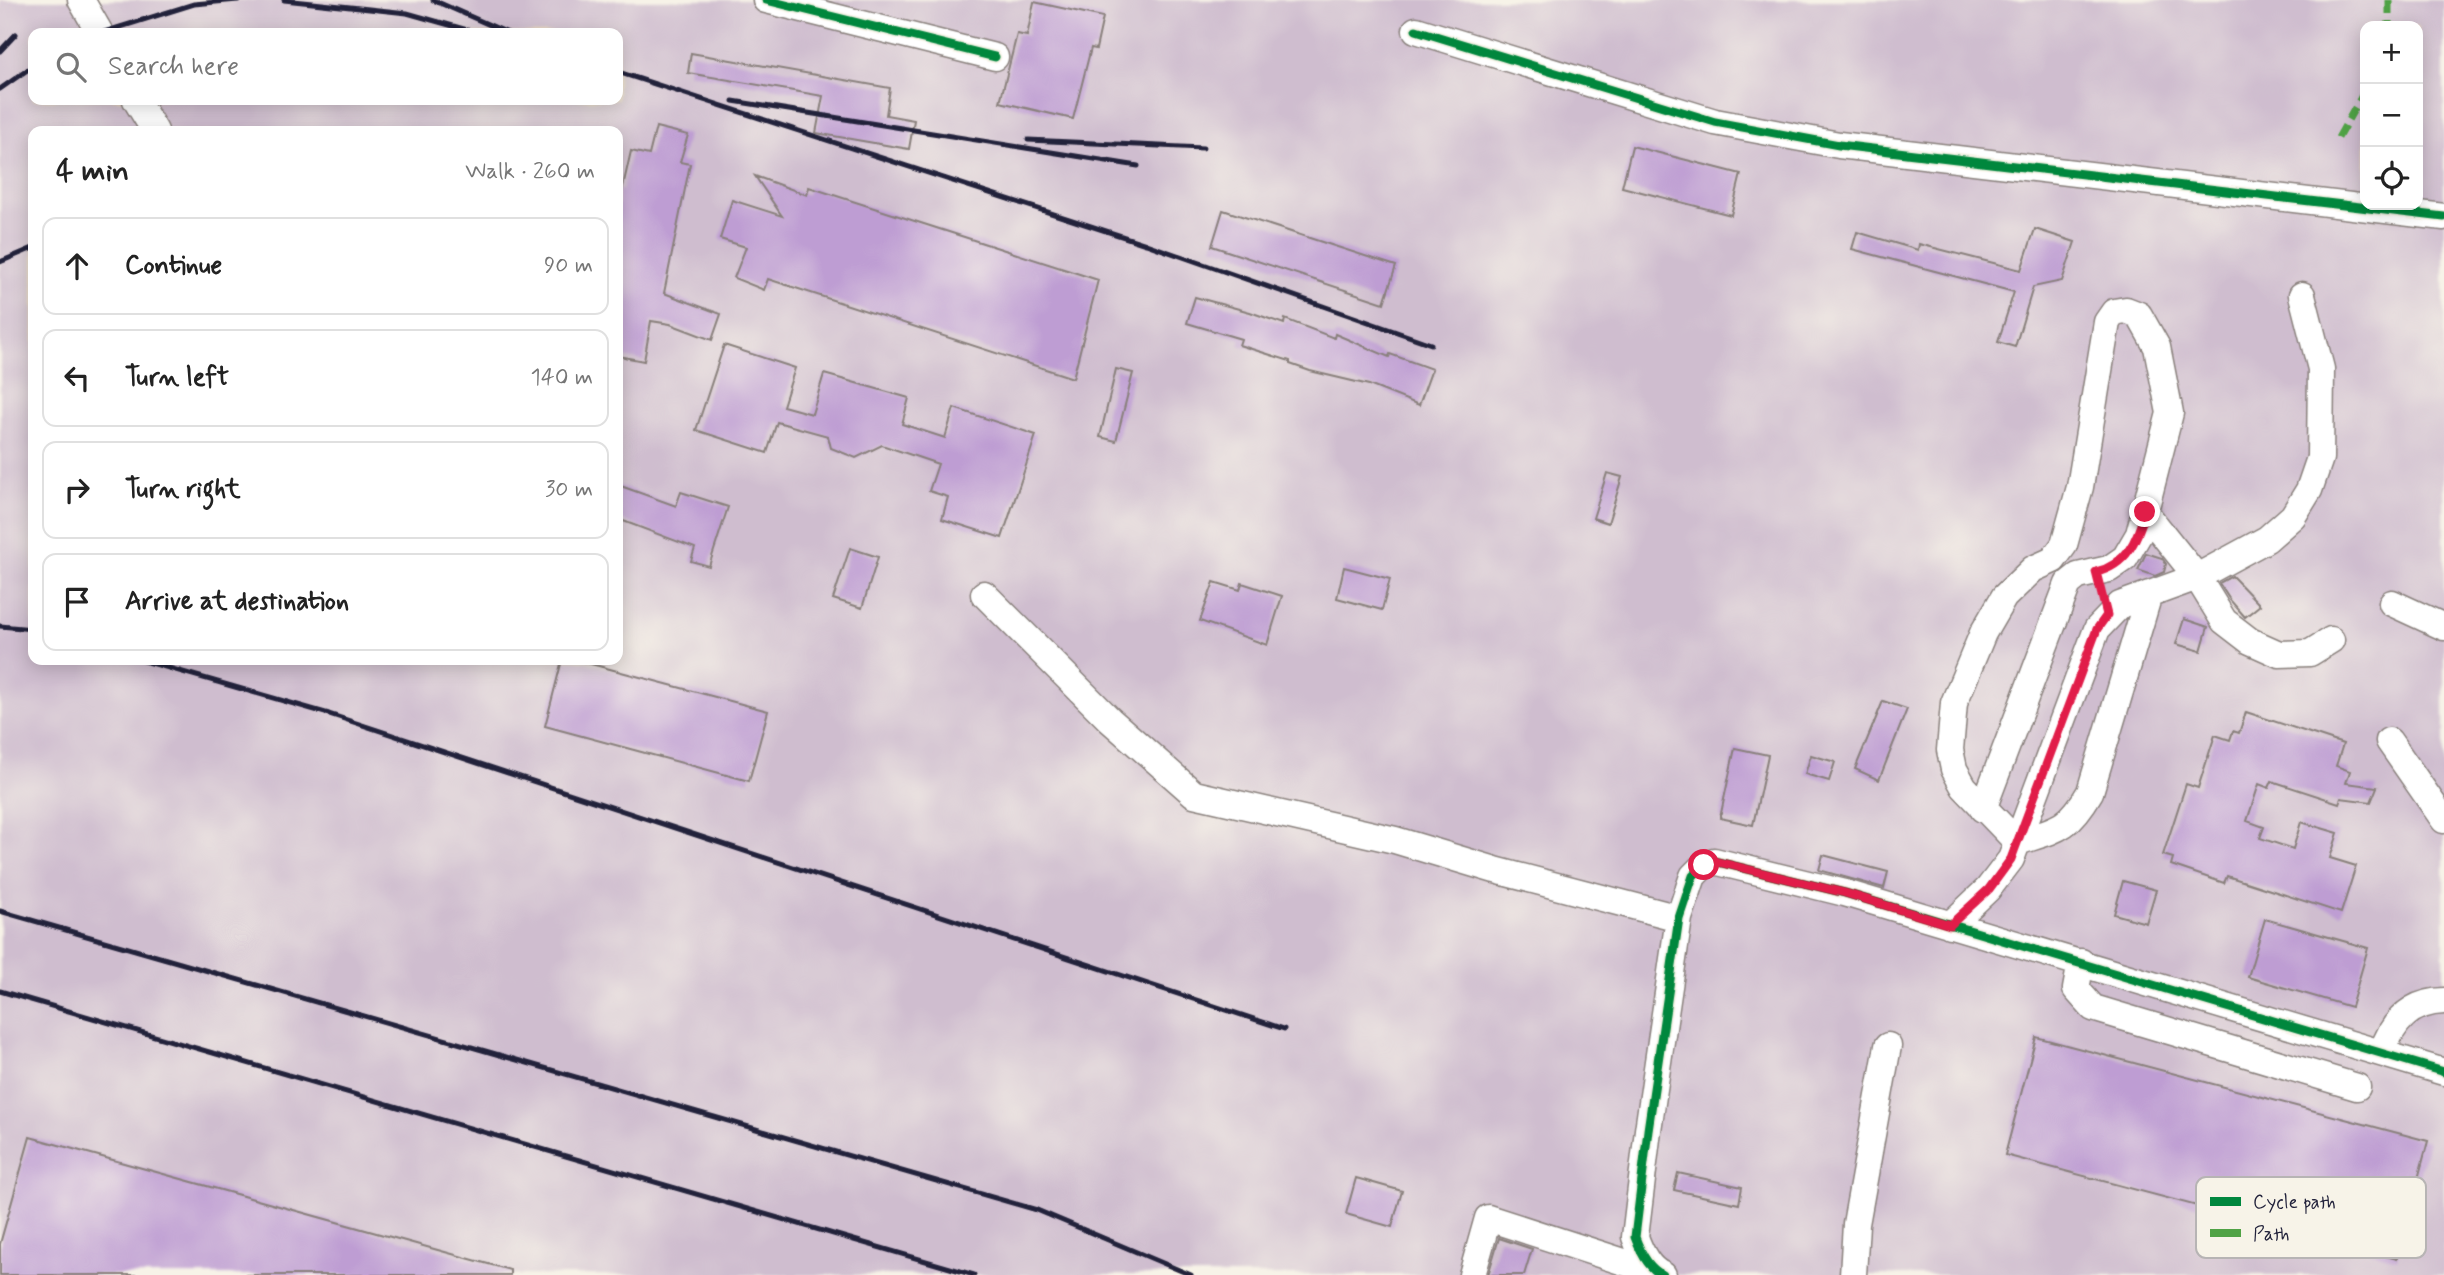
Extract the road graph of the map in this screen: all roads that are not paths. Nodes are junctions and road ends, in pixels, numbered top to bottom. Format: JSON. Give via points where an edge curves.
{"nodes":[{"id":1,"x":81,"y":0,"type":"edge"},
{"id":2,"x":766,"y":0,"type":"edge"},
{"id":3,"x":97,"y":28,"type":"edge"},
{"id":4,"x":1416,"y":30,"type":"dead end"},
{"id":5,"x":995,"y":57,"type":"dead end"},
{"id":6,"x":139,"y":105,"type":"edge"},
{"id":7,"x":152,"y":126,"type":"edge"},
{"id":8,"x":2444,"y":217,"type":"edge"},
{"id":9,"x":2302,"y":295,"type":"dead end"},
{"id":10,"x":2145,"y":512,"type":"junction"},
{"id":11,"x":2096,"y":572,"type":"junction"},
{"id":12,"x":2197,"y":577,"type":"junction"},
{"id":13,"x":985,"y":594,"type":"dead end"},
{"id":14,"x":2149,"y":594,"type":"junction"},
{"id":15,"x":2392,"y":603,"type":"dead end"},
{"id":16,"x":2107,"y":615,"type":"junction"},
{"id":17,"x":2444,"y":626,"type":"edge"},
{"id":18,"x":2331,"y":640,"type":"dead end"},
{"id":19,"x":2389,"y":741,"type":"dead end"},
{"id":20,"x":1983,"y":809,"type":"junction"},
{"id":21,"x":2444,"y":820,"type":"edge"},
{"id":22,"x":2017,"y":842,"type":"junction"},
{"id":23,"x":1679,"y":918,"type":"junction"},
{"id":24,"x":1950,"y":925,"type":"junction"},
{"id":25,"x":2081,"y":962,"type":"junction"},
{"id":26,"x":2444,"y":1001,"type":"edge"},
{"id":27,"x":1888,"y":1046,"type":"dead end"},
{"id":28,"x":2382,"y":1052,"type":"junction"},
{"id":29,"x":2444,"y":1072,"type":"edge"},
{"id":30,"x":2357,"y":1087,"type":"dead end"},
{"id":31,"x":1660,"y":1274,"type":"edge"},
{"id":32,"x":1472,"y":1275,"type":"edge"},
{"id":33,"x":1853,"y":1275,"type":"edge"}],
"edges":[{"from":1,"to":3,"type":"street"},
{"from":2,"to":5,"type":"street"},
{"from":4,"to":8,"type":"street","via":[[1714,122],[1839,145]]},
{"from":6,"to":7,"type":"street"},
{"from":9,"to":12,"type":"street","via":[[2321,369],[2320,458],[2309,489],[2293,516],[2267,539]]},
{"from":10,"to":11,"type":"street","via":[[2125,558]]},
{"from":10,"to":12,"type":"street"},
{"from":10,"to":20,"type":"street","via":[[2170,413],[2157,347],[2139,316],[2126,310],[2114,313],[2108,322],[2080,487],[2064,545],[2053,560],[2033,569],[2004,597],[1954,703],[1950,751],[1954,769]]},
{"from":11,"to":16,"type":"street"},
{"from":11,"to":20,"type":"street","via":[[2068,584]]},
{"from":12,"to":14,"type":"street"},
{"from":12,"to":18,"type":"street","via":[[2224,621],[2250,641],[2279,654],[2309,653]]},
{"from":13,"to":23,"type":"street","via":[[1110,720],[1194,794],[1395,840]]},
{"from":14,"to":16,"type":"street"},
{"from":14,"to":22,"type":"street","via":[[2090,792],[2077,815],[2060,828]]},
{"from":15,"to":17,"type":"street"},
{"from":16,"to":22,"type":"street","via":[[2097,629]]},
{"from":19,"to":21,"type":"street"},
{"from":20,"to":22,"type":"street"},
{"from":22,"to":24,"type":"street","via":[[1998,878]]},
{"from":23,"to":24,"type":"street","via":[[1693,876],[1714,861]]},
{"from":23,"to":31,"type":"street","via":[[1635,1237],[1641,1254]]},
{"from":24,"to":25,"type":"street"},
{"from":25,"to":28,"type":"street"},
{"from":25,"to":30,"type":"street","via":[[2076,989],[2093,1008]]},
{"from":26,"to":28,"type":"street","via":[[2408,1010],[2396,1022]]},
{"from":27,"to":33,"type":"street","via":[[1856,1224]]},
{"from":28,"to":29,"type":"street"},
{"from":31,"to":32,"type":"street","via":[[1488,1218]]}]}
